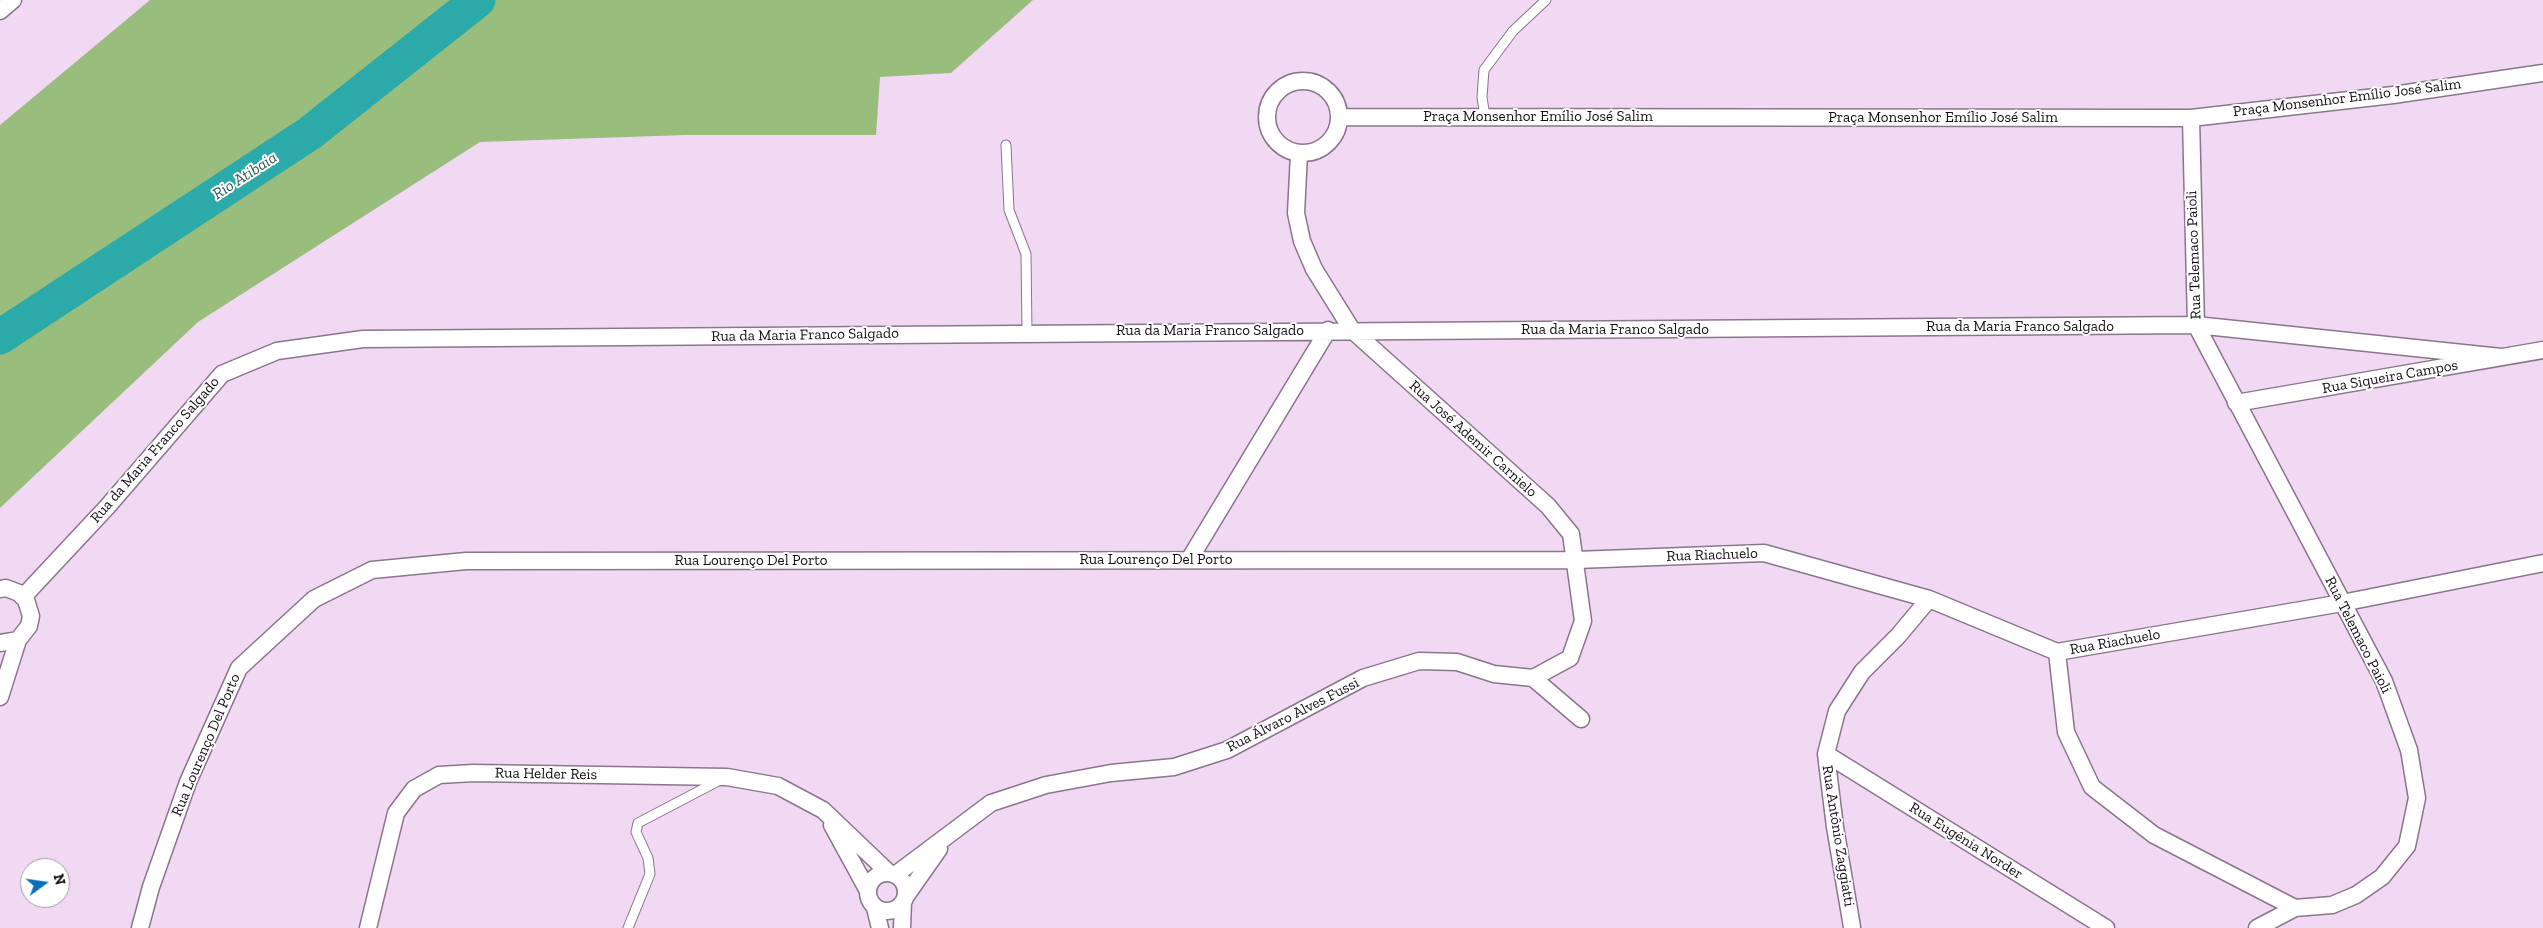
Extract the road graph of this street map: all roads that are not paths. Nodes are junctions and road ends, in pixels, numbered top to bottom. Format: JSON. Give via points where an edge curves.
{"nodes":[{"id":1,"x":13,"y":0,"type":"edge"},
{"id":2,"x":1546,"y":0,"type":"edge"},
{"id":3,"x":0,"y":11,"type":"edge"},
{"id":4,"x":2543,"y":73,"type":"edge"},
{"id":5,"x":1340,"y":117,"type":"junction"},
{"id":6,"x":1485,"y":117,"type":"junction"},
{"id":7,"x":2191,"y":118,"type":"junction"},
{"id":8,"x":1006,"y":145,"type":"dead end"},
{"id":9,"x":1299,"y":154,"type":"junction"},
{"id":10,"x":2196,"y":325,"type":"junction"},
{"id":11,"x":1328,"y":330,"type":"junction"},
{"id":12,"x":1352,"y":330,"type":"junction"},
{"id":13,"x":1027,"y":333,"type":"junction"},
{"id":14,"x":2543,"y":350,"type":"edge"},
{"id":15,"x":2501,"y":357,"type":"junction"},
{"id":16,"x":2236,"y":403,"type":"junction"},
{"id":17,"x":1189,"y":560,"type":"junction"},
{"id":18,"x":1576,"y":560,"type":"junction"},
{"id":19,"x":2543,"y":563,"type":"edge"},
{"id":20,"x":0,"y":589,"type":"edge"},
{"id":21,"x":23,"y":597,"type":"junction"},
{"id":22,"x":1929,"y":599,"type":"junction"},
{"id":23,"x":2342,"y":603,"type":"junction"},
{"id":24,"x":7,"y":642,"type":"edge"},
{"id":25,"x":2057,"y":652,"type":"junction"},
{"id":26,"x":0,"y":665,"type":"edge"},
{"id":27,"x":1533,"y":678,"type":"junction"},
{"id":28,"x":0,"y":697,"type":"edge"},
{"id":29,"x":1581,"y":719,"type":"dead end"},
{"id":30,"x":1826,"y":754,"type":"junction"},
{"id":31,"x":727,"y":777,"type":"junction"},
{"id":32,"x":823,"y":810,"type":"junction"},
{"id":33,"x":946,"y":838,"type":"junction"},
{"id":34,"x":892,"y":874,"type":"junction"},
{"id":35,"x":868,"y":891,"type":"junction"},
{"id":36,"x":904,"y":899,"type":"junction"},
{"id":37,"x":875,"y":908,"type":"junction"},
{"id":38,"x":2295,"y":908,"type":"junction"},
{"id":39,"x":140,"y":928,"type":"edge"},
{"id":40,"x":368,"y":928,"type":"edge"},
{"id":41,"x":628,"y":928,"type":"edge"},
{"id":42,"x":880,"y":928,"type":"edge"},
{"id":43,"x":902,"y":928,"type":"edge"},
{"id":44,"x":1852,"y":928,"type":"edge"},
{"id":45,"x":2106,"y":928,"type":"edge"},
{"id":46,"x":2257,"y":928,"type":"edge"}],
"edges":[{"from":1,"to":3,"type":"street"},
{"from":2,"to":6,"type":"lane","via":[[1513,31],[1484,70],[1482,97]]},
{"from":4,"to":7,"type":"street","name":"Praça Monsenhor Emílio José Salim","via":[[2394,96]]},
{"from":5,"to":6,"type":"street","name":"Praça Monsenhor Emílio José Salim"},
{"from":5,"to":9,"type":"street","via":[[1332,139],[1324,147]]},
{"from":5,"to":9,"type":"street","via":[[1330,94],[1321,85],[1297,81],[1275,92],[1268,103],[1266,116],[1272,138],[1280,146]]},
{"from":6,"to":7,"type":"street","name":"Praça Monsenhor Emílio José Salim"},
{"from":7,"to":10,"type":"street","name":"Rua Telemaco Paioli"},
{"from":8,"to":13,"type":"lane","via":[[1009,210],[1026,254]]},
{"from":9,"to":12,"type":"street","name":"Rua José Ademir Carnielo","via":[[1296,213],[1302,241],[1314,269]]},
{"from":10,"to":12,"type":"street","name":"Rua da Maria Franco Salgado"},
{"from":10,"to":15,"type":"street","name":"Rua da Maria Franco Salgado"},
{"from":10,"to":16,"type":"street","name":"Rua Telemaco Paioli"},
{"from":11,"to":12,"type":"street","name":"Rua da Maria Franco Salgado"},
{"from":11,"to":13,"type":"street","name":"Rua da Maria Franco Salgado"},
{"from":11,"to":17,"type":"street"},
{"from":12,"to":18,"type":"street","name":"Rua José Ademir Carnielo","via":[[1548,506],[1571,534]]},
{"from":13,"to":21,"type":"street","name":"Rua da Maria Franco Salgado","via":[[363,339],[277,351],[222,374],[108,506]]},
{"from":14,"to":15,"type":"street","name":"Rua Siqueira Campos"},
{"from":15,"to":16,"type":"street","name":"Rua Siqueira Campos"},
{"from":16,"to":23,"type":"street","name":"Rua Telemaco Paioli"},
{"from":17,"to":18,"type":"street","name":"Rua Lourenço Del Porto"},
{"from":17,"to":39,"type":"street","name":"Rua Lourenço Del Porto","via":[[466,561],[372,570],[314,599],[239,668],[188,782]]},
{"from":18,"to":22,"type":"street","name":"Rua Riachuelo","via":[[1764,553]]},
{"from":18,"to":27,"type":"street","via":[[1583,621],[1570,658]]},
{"from":19,"to":23,"type":"street","name":"Rua Riachuelo"},
{"from":20,"to":21,"type":"street","via":[[6,588]]},
{"from":21,"to":24,"type":"street","via":[[30,608],[29,626]]},
{"from":22,"to":25,"type":"street","name":"Rua Riachuelo"},
{"from":22,"to":30,"type":"street","name":"Rua Antônio Zaggiatti","via":[[1862,672],[1837,711]]},
{"from":23,"to":25,"type":"street","name":"Rua Riachuelo"},
{"from":23,"to":38,"type":"street","name":"Rua Telemaco Paioli","via":[[2384,681],[2409,750],[2416,798],[2413,826],[2407,846],[2376,882],[2332,905]]},
{"from":24,"to":26,"type":"street"},
{"from":24,"to":28,"type":"street"},
{"from":25,"to":38,"type":"street","via":[[2066,732],[2092,787],[2154,835]]},
{"from":27,"to":29,"type":"street"},
{"from":27,"to":33,"type":"street","name":"Rua Álvaro Alves Fussi","via":[[1494,674],[1456,662],[1419,661],[1364,678],[1227,750],[1174,767],[1112,773],[1046,785],[991,803]]},
{"from":30,"to":44,"type":"street","name":"Rua Antônio Zaggiatti"},
{"from":30,"to":45,"type":"street","name":"Rua Eugênia Norder"},
{"from":31,"to":32,"type":"street","name":"Rua Helder Reis","via":[[778,786]]},
{"from":31,"to":40,"type":"street","name":"Rua Helder Reis","via":[[439,775],[414,789],[396,813]]},
{"from":31,"to":41,"type":"lane","via":[[638,823],[636,832],[648,858],[650,874]]},
{"from":32,"to":34,"type":"street","name":"Rua Helder Reis"},
{"from":32,"to":35,"type":"street"},
{"from":33,"to":34,"type":"street","name":"Rua Álvaro Alves Fussi"},
{"from":33,"to":36,"type":"street","name":"Rua Álvaro Alves Fussi"},
{"from":34,"to":35,"type":"street","via":[[883,873],[872,879]]},
{"from":34,"to":36,"type":"street","via":[[904,884]]},
{"from":35,"to":37,"type":"street"},
{"from":36,"to":37,"type":"street","via":[[894,910],[887,912]]},
{"from":36,"to":43,"type":"street"},
{"from":37,"to":42,"type":"street"},
{"from":38,"to":46,"type":"street"}]}
